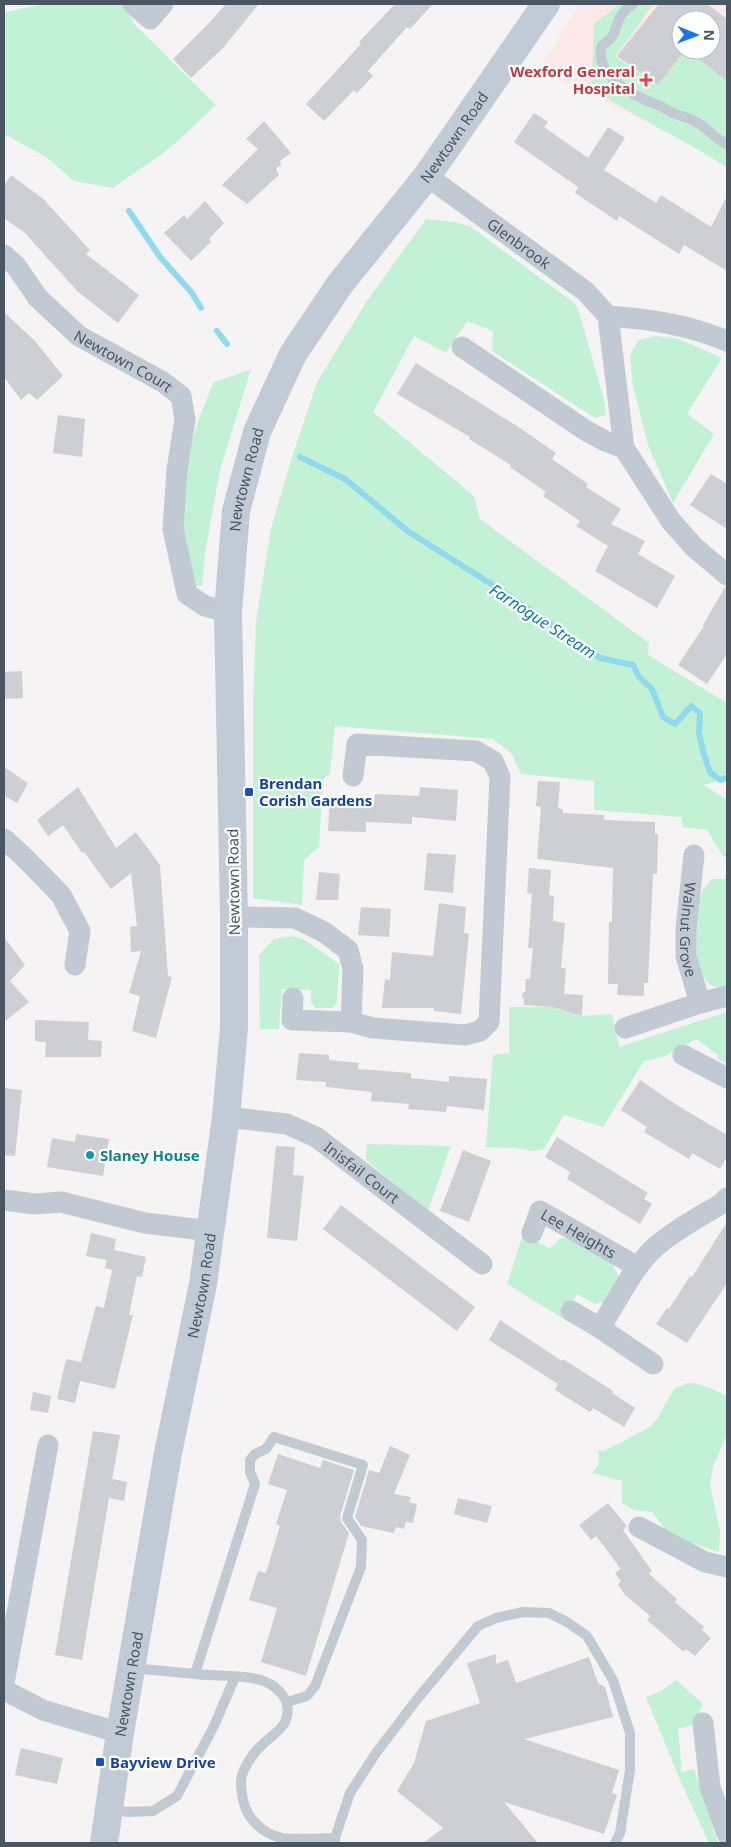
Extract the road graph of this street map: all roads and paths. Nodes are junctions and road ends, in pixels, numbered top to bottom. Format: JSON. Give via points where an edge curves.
{"nodes":[{"id":1,"x":133,"y":4,"type":"edge"},
{"id":2,"x":163,"y":4,"type":"edge"},
{"id":3,"x":546,"y":4,"type":"edge"},
{"id":4,"x":633,"y":4,"type":"edge"},
{"id":5,"x":727,"y":144,"type":"edge"},
{"id":6,"x":427,"y":176,"type":"junction"},
{"id":7,"x":4,"y":255,"type":"edge"},
{"id":8,"x":608,"y":316,"type":"junction"},
{"id":9,"x":727,"y":342,"type":"edge"},
{"id":10,"x":462,"y":347,"type":"dead end"},
{"id":11,"x":624,"y":448,"type":"junction"},
{"id":12,"x":727,"y":575,"type":"edge"},
{"id":13,"x":228,"y":612,"type":"junction"},
{"id":14,"x":353,"y":776,"type":"dead end"},
{"id":15,"x":4,"y":839,"type":"edge"},
{"id":16,"x":694,"y":855,"type":"dead end"},
{"id":17,"x":234,"y":917,"type":"junction"},
{"id":18,"x":75,"y":965,"type":"dead end"},
{"id":19,"x":727,"y":996,"type":"edge"},
{"id":20,"x":293,"y":998,"type":"dead end"},
{"id":21,"x":700,"y":1003,"type":"junction"},
{"id":22,"x":351,"y":1022,"type":"junction"},
{"id":23,"x":625,"y":1028,"type":"dead end"},
{"id":24,"x":683,"y":1055,"type":"dead end"},
{"id":25,"x":727,"y":1078,"type":"edge"},
{"id":26,"x":226,"y":1117,"type":"junction"},
{"id":27,"x":727,"y":1198,"type":"edge"},
{"id":28,"x":4,"y":1200,"type":"edge"},
{"id":29,"x":211,"y":1231,"type":"junction"},
{"id":30,"x":532,"y":1233,"type":"dead end"},
{"id":31,"x":482,"y":1264,"type":"dead end"},
{"id":32,"x":638,"y":1267,"type":"junction"},
{"id":33,"x":570,"y":1311,"type":"dead end"},
{"id":34,"x":600,"y":1328,"type":"junction"},
{"id":35,"x":653,"y":1364,"type":"dead end"},
{"id":36,"x":48,"y":1444,"type":"dead end"},
{"id":37,"x":640,"y":1527,"type":"dead end"},
{"id":38,"x":727,"y":1567,"type":"edge"},
{"id":39,"x":131,"y":1668,"type":"junction"},
{"id":40,"x":196,"y":1674,"type":"junction"},
{"id":41,"x":235,"y":1677,"type":"junction"},
{"id":42,"x":4,"y":1683,"type":"edge"},
{"id":43,"x":4,"y":1690,"type":"edge"},
{"id":44,"x":287,"y":1702,"type":"junction"},
{"id":45,"x":703,"y":1723,"type":"dead end"},
{"id":46,"x":120,"y":1733,"type":"junction"},
{"id":47,"x":109,"y":1810,"type":"junction"},
{"id":48,"x":727,"y":1834,"type":"edge"},
{"id":49,"x":335,"y":1840,"type":"edge"},
{"id":50,"x":104,"y":1843,"type":"edge"},
{"id":51,"x":615,"y":1843,"type":"edge"}],
"edges":[{"from":1,"to":2,"type":"street","via":[[150,19]]},
{"from":3,"to":6,"type":"main road","name":"Newtown Road"},
{"from":4,"to":5,"type":"lane","via":[[621,15],[615,34],[602,45],[601,62],[607,72],[636,96],[696,121]]},
{"from":6,"to":8,"type":"street","name":"Glenbrook","via":[[585,291]]},
{"from":6,"to":13,"type":"main road","name":"Newtown Road","via":[[340,284],[298,346],[257,432],[236,511]]},
{"from":7,"to":13,"type":"street","name":"Newtown Court","via":[[16,266],[38,298],[79,336],[163,382],[181,396],[184,419],[173,529],[180,566],[187,594],[205,606]]},
{"from":8,"to":9,"type":"street","via":[[650,319],[703,331]]},
{"from":8,"to":11,"type":"street"},
{"from":10,"to":11,"type":"street","via":[[585,430]]},
{"from":11,"to":12,"type":"street","via":[[671,521],[694,547]]},
{"from":13,"to":17,"type":"main road","name":"Newtown Road"},
{"from":14,"to":22,"type":"street","via":[[357,744],[476,751],[493,761],[500,777],[490,1022],[480,1031],[465,1035],[373,1028]]},
{"from":15,"to":18,"type":"street","via":[[61,895],[80,931]]},
{"from":16,"to":21,"type":"street","name":"Walnut Grove","via":[[686,956]]},
{"from":17,"to":22,"type":"street","via":[[295,918],[324,932],[348,950],[353,969]]},
{"from":17,"to":26,"type":"main road","name":"Newtown Road","via":[[234,1028]]},
{"from":19,"to":21,"type":"street"},
{"from":20,"to":22,"type":"street","via":[[292,1020]]},
{"from":21,"to":23,"type":"street"},
{"from":24,"to":25,"type":"street"},
{"from":26,"to":29,"type":"main road","name":"Newtown Road"},
{"from":26,"to":31,"type":"street","name":"Inisfail Court","via":[[287,1124],[316,1137]]},
{"from":27,"to":32,"type":"street","via":[[652,1250]]},
{"from":28,"to":29,"type":"street","via":[[35,1204],[61,1202],[146,1223]]},
{"from":29,"to":39,"type":"main road","name":"Newtown Road"},
{"from":30,"to":32,"type":"street","name":"Lee Heights","via":[[540,1211]]},
{"from":32,"to":34,"type":"street"},
{"from":33,"to":34,"type":"street"},
{"from":34,"to":35,"type":"street"},
{"from":36,"to":42,"type":"street"},
{"from":37,"to":38,"type":"street","via":[[705,1562]]},
{"from":39,"to":40,"type":"lane"},
{"from":39,"to":46,"type":"main road","name":"Newtown Road"},
{"from":40,"to":41,"type":"lane"},
{"from":40,"to":44,"type":"lane","via":[[255,1484],[250,1460],[266,1449],[274,1437],[363,1465],[347,1518],[362,1540],[361,1567],[315,1686],[307,1696]]},
{"from":41,"to":44,"type":"lane","via":[[269,1683],[282,1693]]},
{"from":41,"to":47,"type":"lane","via":[[178,1796],[153,1811]]},
{"from":43,"to":46,"type":"street","via":[[44,1710]]},
{"from":44,"to":49,"type":"lane","via":[[284,1724],[248,1762],[240,1782],[245,1807],[263,1830],[282,1838]]},
{"from":45,"to":48,"type":"street","via":[[710,1787]]},
{"from":46,"to":47,"type":"main road","name":"Newtown Road"},
{"from":47,"to":50,"type":"main road","name":"Newtown Road"},
{"from":49,"to":51,"type":"lane","via":[[350,1793],[397,1718],[478,1626],[523,1612],[549,1613],[587,1636],[614,1680],[630,1733],[630,1770],[620,1833]]}]}
